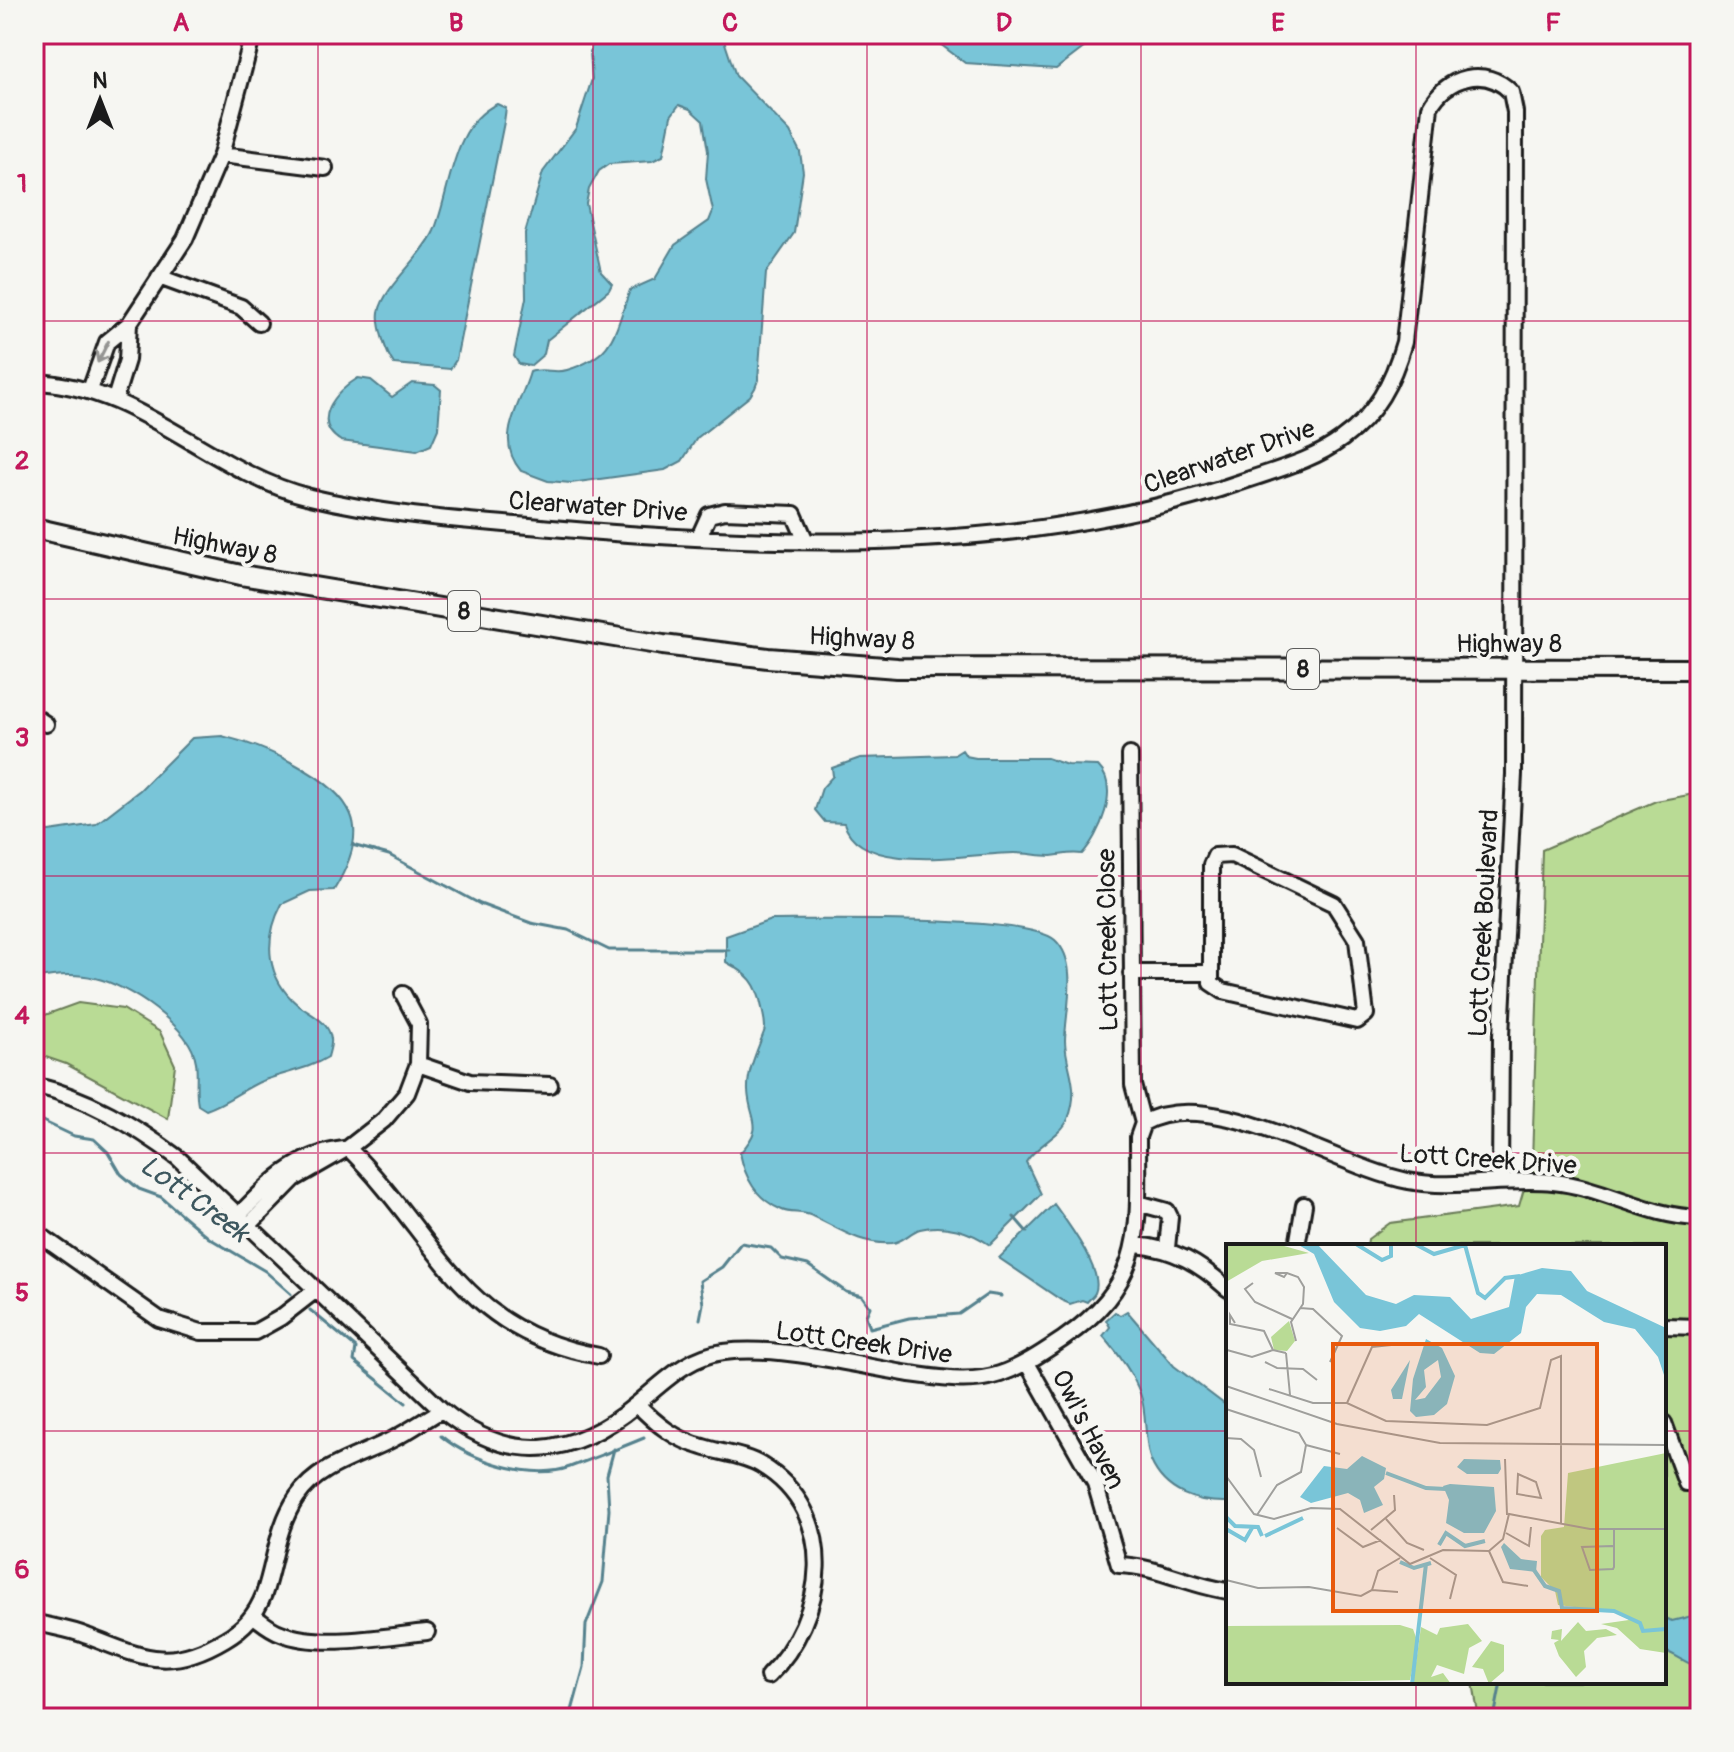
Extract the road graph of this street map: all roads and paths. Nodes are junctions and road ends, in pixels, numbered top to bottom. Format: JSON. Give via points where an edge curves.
{"nodes":[{"id":1,"x":253,"y":34,"type":"edge"},
{"id":2,"x":221,"y":155,"type":"junction"},
{"id":3,"x":325,"y":168,"type":"dead end"},
{"id":4,"x":159,"y":277,"type":"junction"},
{"id":5,"x":259,"y":323,"type":"dead end"},
{"id":6,"x":129,"y":324,"type":"junction"},
{"id":7,"x":34,"y":382,"type":"edge"},
{"id":8,"x":90,"y":390,"type":"junction"},
{"id":9,"x":115,"y":399,"type":"junction"},
{"id":10,"x":34,"y":528,"type":"edge"},
{"id":11,"x":699,"y":537,"type":"junction"},
{"id":12,"x":805,"y":539,"type":"junction"},
{"id":13,"x":1700,"y":669,"type":"edge"},
{"id":14,"x":1515,"y":670,"type":"junction"},
{"id":15,"x":1130,"y":755,"type":"dead end"},
{"id":16,"x":1131,"y":973,"type":"junction"},
{"id":17,"x":1211,"y":973,"type":"junction"},
{"id":18,"x":403,"y":994,"type":"dead end"},
{"id":19,"x":418,"y":1064,"type":"junction"},
{"id":20,"x":34,"y":1085,"type":"edge"},
{"id":21,"x":550,"y":1085,"type":"dead end"},
{"id":22,"x":1143,"y":1123,"type":"junction"},
{"id":23,"x":348,"y":1148,"type":"junction"},
{"id":24,"x":1500,"y":1179,"type":"junction"},
{"id":25,"x":1138,"y":1203,"type":"junction"},
{"id":26,"x":1304,"y":1205,"type":"dead end"},
{"id":27,"x":1700,"y":1218,"type":"edge"},
{"id":28,"x":243,"y":1221,"type":"junction"},
{"id":29,"x":34,"y":1226,"type":"edge"},
{"id":30,"x":1297,"y":1244,"type":"edge"},
{"id":31,"x":1136,"y":1245,"type":"junction"},
{"id":32,"x":1167,"y":1248,"type":"junction"},
{"id":33,"x":1226,"y":1287,"type":"edge"},
{"id":34,"x":316,"y":1290,"type":"junction"},
{"id":35,"x":1666,"y":1326,"type":"edge"},
{"id":36,"x":1700,"y":1327,"type":"edge"},
{"id":37,"x":599,"y":1356,"type":"dead end"},
{"id":38,"x":1027,"y":1363,"type":"junction"},
{"id":39,"x":637,"y":1404,"type":"junction"},
{"id":40,"x":442,"y":1410,"type":"junction"},
{"id":41,"x":1666,"y":1428,"type":"edge"},
{"id":42,"x":1700,"y":1483,"type":"edge"},
{"id":43,"x":1226,"y":1591,"type":"edge"},
{"id":44,"x":254,"y":1616,"type":"junction"},
{"id":45,"x":34,"y":1622,"type":"edge"},
{"id":46,"x":427,"y":1632,"type":"dead end"},
{"id":47,"x":768,"y":1676,"type":"dead end"}],
"edges":[{"from":1,"to":2,"type":"street"},
{"from":2,"to":3,"type":"street"},
{"from":2,"to":4,"type":"street","via":[[185,239]]},
{"from":4,"to":5,"type":"street","via":[[241,307]]},
{"from":4,"to":6,"type":"street"},
{"from":6,"to":8,"type":"street","one_way":true,"via":[[103,348]]},
{"from":6,"to":9,"type":"street","via":[[127,360]]},
{"from":7,"to":8,"type":"street","name":"Clearwater Drive"},
{"from":8,"to":9,"type":"street","name":"Clearwater Drive"},
{"from":9,"to":11,"type":"street","name":"Clearwater Drive","via":[[224,463],[268,485],[307,496],[442,517]]},
{"from":10,"to":14,"type":"main road","name":"Highway 8","number":"8","via":[[285,583],[768,658],[897,668]]},
{"from":11,"to":12,"type":"street","name":"Clearwater Drive"},
{"from":11,"to":12,"type":"street","via":[[709,515],[725,511],[794,514]]},
{"from":12,"to":14,"type":"street","name":"Clearwater Drive","via":[[926,539],[1089,522],[1182,503],[1341,441],[1379,401],[1404,342],[1430,107],[1453,81],[1484,77],[1504,85],[1514,99]]},
{"from":13,"to":14,"type":"main road","name":"Highway 8","number":"8"},
{"from":14,"to":24,"type":"street","name":"Lott Creek Boulevard"},
{"from":15,"to":16,"type":"street","name":"Lott Creek Close"},
{"from":16,"to":17,"type":"street"},
{"from":16,"to":22,"type":"street","name":"Lott Creek Close","via":[[1134,1097]]},
{"from":17,"to":17,"type":"street","via":[[1211,865],[1215,856],[1232,855],[1334,904],[1357,940],[1366,1014],[1357,1021],[1223,991],[1211,983]]},
{"from":18,"to":19,"type":"street","via":[[419,1024]]},
{"from":19,"to":21,"type":"street","via":[[470,1082]]},
{"from":19,"to":23,"type":"street","via":[[407,1093],[384,1120]]},
{"from":20,"to":28,"type":"street","name":"Lott Creek Drive","via":[[98,1108],[149,1137]]},
{"from":22,"to":24,"type":"street","name":"Lott Creek Drive","via":[[1155,1116],[1227,1117],[1391,1178]]},
{"from":22,"to":25,"type":"street","name":"Lott Creek Drive","via":[[1138,1137]]},
{"from":23,"to":28,"type":"street","via":[[294,1179]]},
{"from":23,"to":37,"type":"street","via":[[381,1180],[487,1311],[522,1333]]},
{"from":24,"to":27,"type":"street","name":"Lott Creek Drive","via":[[1566,1183],[1666,1214]]},
{"from":25,"to":31,"type":"street","name":"Lott Creek Drive"},
{"from":25,"to":32,"type":"street","via":[[1167,1211]]},
{"from":26,"to":30,"type":"street"},
{"from":28,"to":34,"type":"street","name":"Lott Creek Drive"},
{"from":29,"to":34,"type":"street","via":[[159,1319],[201,1332],[255,1332]]},
{"from":31,"to":32,"type":"street"},
{"from":31,"to":38,"type":"street","name":"Lott Creek Drive","via":[[1121,1282],[1078,1328]]},
{"from":32,"to":33,"type":"street"},
{"from":34,"to":40,"type":"street","name":"Lott Creek Drive"},
{"from":35,"to":36,"type":"street"},
{"from":38,"to":39,"type":"street","name":"Lott Creek Drive","via":[[998,1375],[947,1380],[754,1350],[721,1352],[667,1377]]},
{"from":38,"to":43,"type":"street","name":"Owl's Haven","via":[[1095,1483],[1119,1565]]},
{"from":39,"to":40,"type":"street","name":"Lott Creek Drive","via":[[595,1434],[551,1448],[506,1446],[484,1439]]},
{"from":39,"to":47,"type":"street","via":[[657,1425],[685,1441],[761,1464],[786,1484],[809,1519],[819,1564],[816,1589],[786,1658]]},
{"from":40,"to":44,"type":"street","via":[[324,1471],[298,1495],[283,1524]]},
{"from":41,"to":42,"type":"street","via":[[1686,1483]]},
{"from":44,"to":45,"type":"street","via":[[208,1649],[160,1659],[130,1655],[85,1635]]},
{"from":44,"to":46,"type":"street","via":[[280,1633],[304,1638]]}]}
